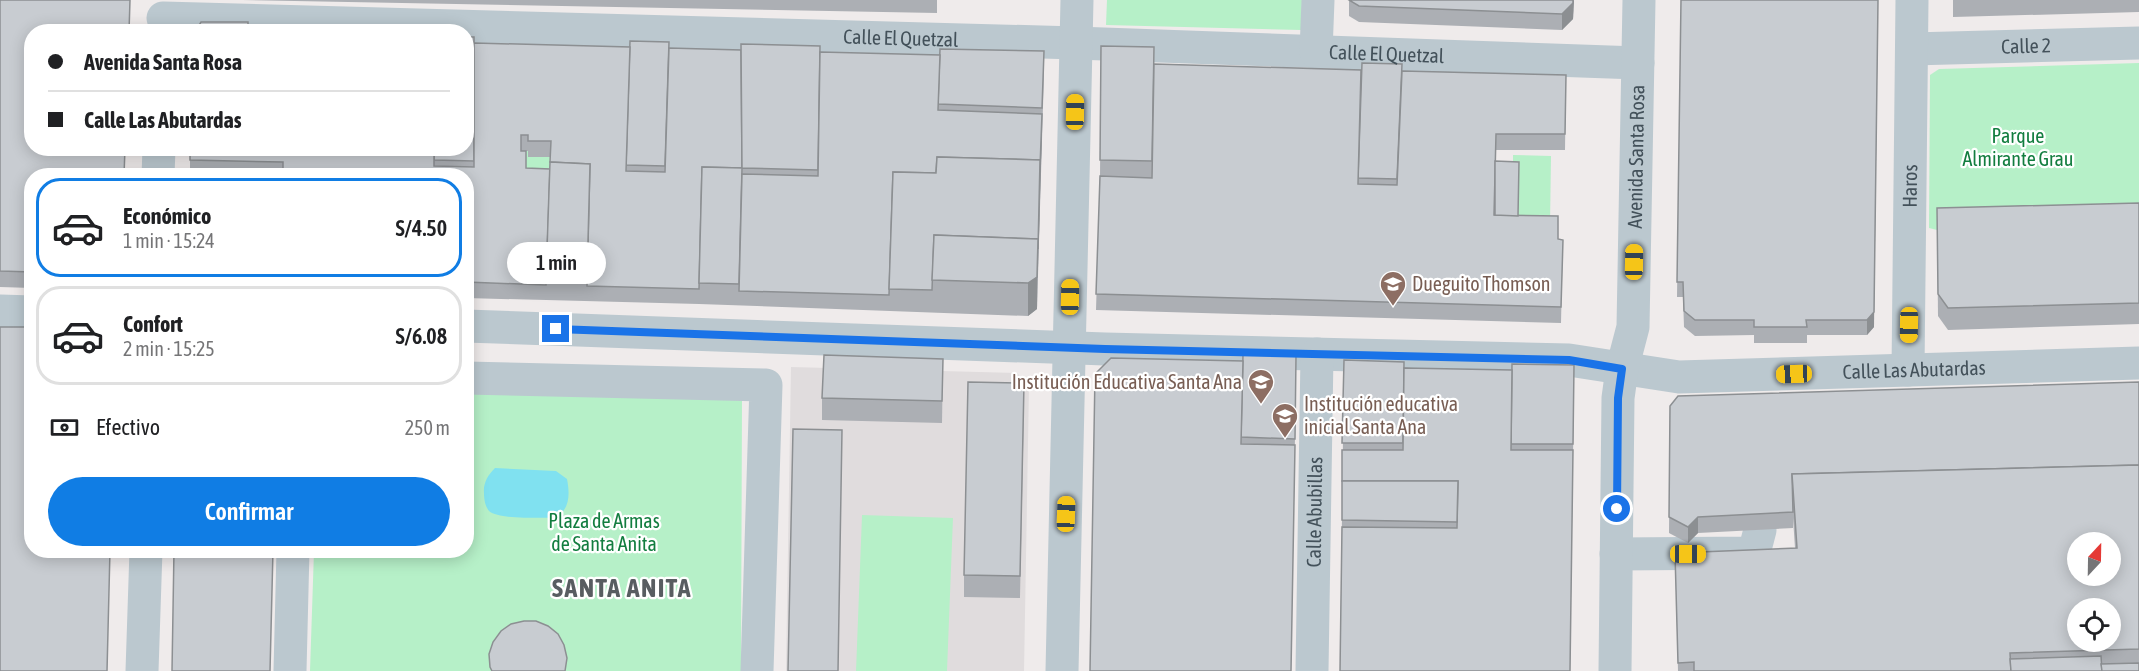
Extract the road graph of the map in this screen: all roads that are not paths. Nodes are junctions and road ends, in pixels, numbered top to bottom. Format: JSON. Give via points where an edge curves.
{"nodes":[{"id":1,"x":1077,"y":0,"type":"edge"},
{"id":2,"x":1318,"y":0,"type":"edge"},
{"id":3,"x":1639,"y":0,"type":"edge"},
{"id":4,"x":1912,"y":0,"type":"edge"},
{"id":5,"x":163,"y":16,"type":"edge"},
{"id":6,"x":434,"y":24,"type":"edge"},
{"id":7,"x":474,"y":25,"type":"edge"},
{"id":8,"x":1076,"y":43,"type":"junction"},
{"id":9,"x":2139,"y":43,"type":"edge"},
{"id":10,"x":1912,"y":49,"type":"junction"},
{"id":11,"x":1316,"y":52,"type":"junction"},
{"id":12,"x":1638,"y":63,"type":"junction"},
{"id":13,"x":0,"y":311,"type":"edge"},
{"id":14,"x":24,"y":312,"type":"edge"},
{"id":15,"x":474,"y":326,"type":"edge"},
{"id":16,"x":1069,"y":348,"type":"junction"},
{"id":17,"x":1317,"y":354,"type":"junction"},
{"id":18,"x":2139,"y":363,"type":"edge"},
{"id":19,"x":1622,"y":369,"type":"junction"},
{"id":20,"x":1908,"y":370,"type":"junction"},
{"id":21,"x":474,"y":378,"type":"edge"},
{"id":22,"x":1760,"y":530,"type":"edge"},
{"id":23,"x":1616,"y":554,"type":"junction"},
{"id":24,"x":146,"y":558,"type":"edge"},
{"id":25,"x":293,"y":558,"type":"edge"},
{"id":26,"x":142,"y":671,"type":"edge"},
{"id":27,"x":290,"y":671,"type":"edge"},
{"id":28,"x":757,"y":671,"type":"edge"},
{"id":29,"x":1062,"y":671,"type":"edge"},
{"id":30,"x":1312,"y":671,"type":"edge"},
{"id":31,"x":1615,"y":671,"type":"edge"}],
"edges":[{"from":1,"to":8,"type":"street"},
{"from":2,"to":11,"type":"street"},
{"from":3,"to":12,"type":"street","name":"Avenida Santa Rosa"},
{"from":4,"to":10,"type":"street","name":"Haros"},
{"from":5,"to":6,"type":"street","name":"Calle El Quetzal"},
{"from":7,"to":8,"type":"street","name":"Calle El Quetzal"},
{"from":8,"to":11,"type":"street","name":"Calle El Quetzal"},
{"from":8,"to":16,"type":"street"},
{"from":9,"to":10,"type":"street","name":"Calle 2"},
{"from":10,"to":20,"type":"street","name":"Haros"},
{"from":11,"to":12,"type":"street","name":"Calle El Quetzal"},
{"from":12,"to":19,"type":"street","name":"Avenida Santa Rosa","via":[[1633,327]]},
{"from":13,"to":14,"type":"street"},
{"from":15,"to":16,"type":"street","name":"Calle Las Abutardas"},
{"from":16,"to":17,"type":"street","name":"Calle Las Abutardas"},
{"from":16,"to":29,"type":"street"},
{"from":17,"to":19,"type":"street","name":"Calle Las Abutardas","via":[[1569,360]]},
{"from":17,"to":30,"type":"street","name":"Calle Abubillas"},
{"from":18,"to":20,"type":"street","name":"Calle Las Abutardas"},
{"from":19,"to":20,"type":"street","name":"Calle Las Abutardas","via":[[1679,377]]},
{"from":19,"to":23,"type":"street","name":"Avenida Santa Rosa","via":[[1618,398]]},
{"from":21,"to":28,"type":"street","via":[[766,385]]},
{"from":22,"to":23,"type":"street","via":[[1754,553]]},
{"from":23,"to":31,"type":"street","name":"Avenida Santa Rosa"},
{"from":24,"to":26,"type":"street"},
{"from":25,"to":27,"type":"street"}]}
